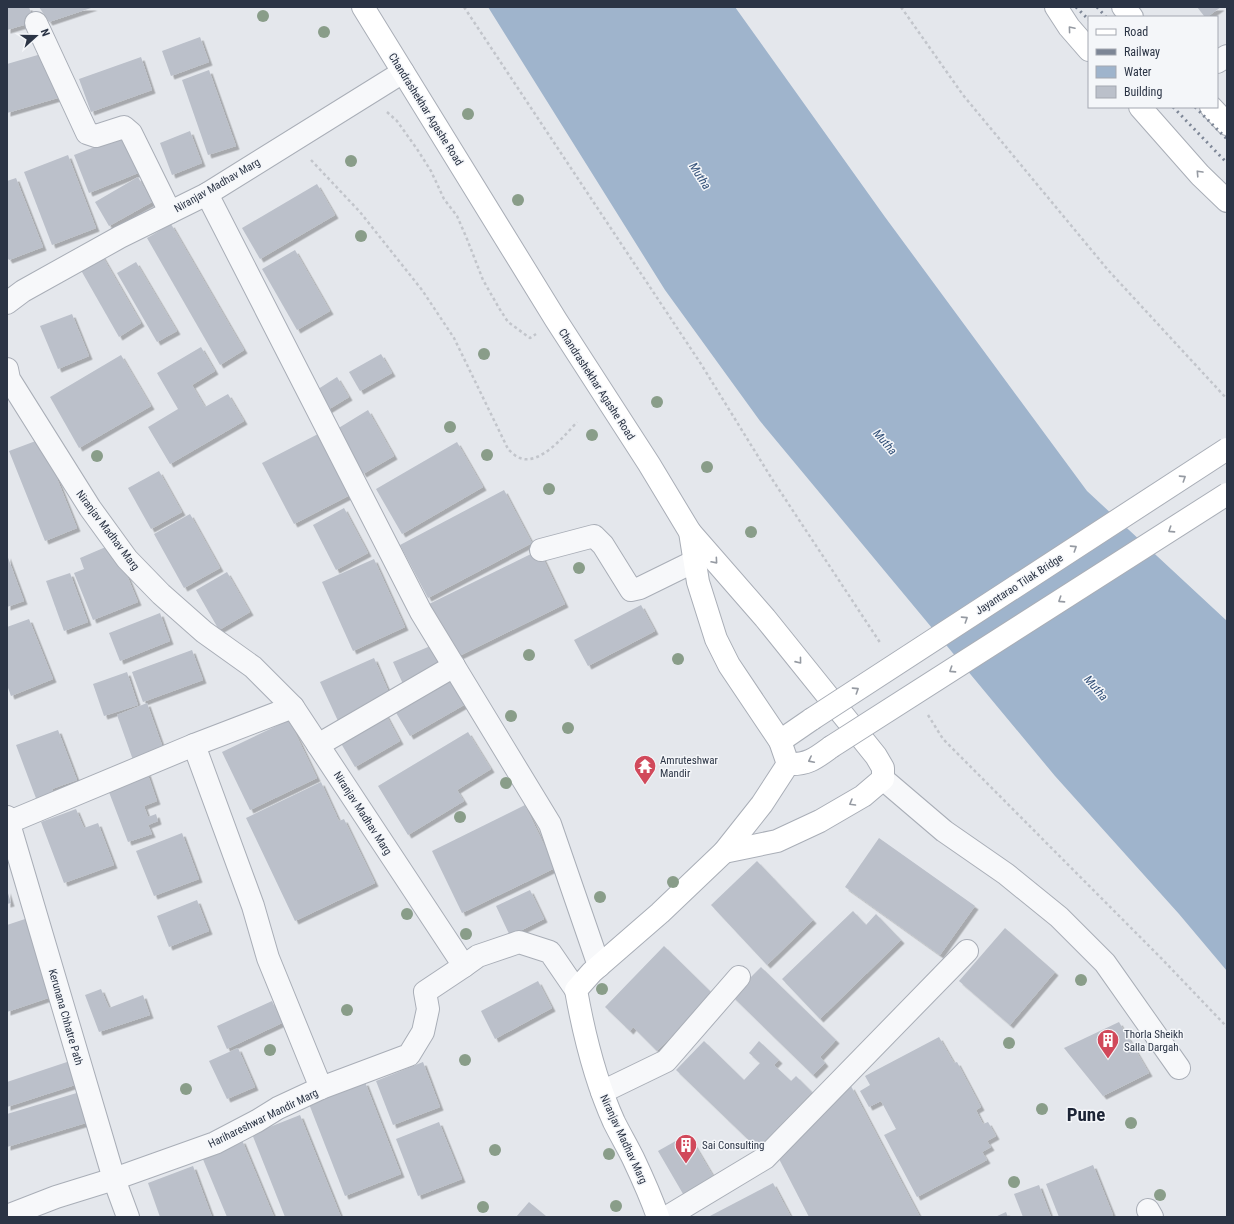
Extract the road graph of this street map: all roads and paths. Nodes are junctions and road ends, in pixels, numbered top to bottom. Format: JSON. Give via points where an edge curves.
{"nodes":[{"id":1,"x":363,"y":7,"type":"edge"},
{"id":2,"x":464,"y":7,"type":"edge"},
{"id":3,"x":901,"y":7,"type":"edge"},
{"id":4,"x":1056,"y":7,"type":"edge"},
{"id":5,"x":1123,"y":7,"type":"edge"},
{"id":6,"x":1131,"y":16,"type":"edge"},
{"id":7,"x":36,"y":23,"type":"dead end"},
{"id":8,"x":1088,"y":49,"type":"edge"},
{"id":9,"x":1227,"y":56,"type":"edge"},
{"id":10,"x":1218,"y":61,"type":"edge"},
{"id":11,"x":403,"y":72,"type":"junction"},
{"id":12,"x":1141,"y":108,"type":"edge"},
{"id":13,"x":1212,"y":108,"type":"edge"},
{"id":14,"x":384,"y":110,"type":"dead end"},
{"id":15,"x":1227,"y":124,"type":"edge"},
{"id":16,"x":308,"y":154,"type":"dead end"},
{"id":17,"x":207,"y":194,"type":"junction"},
{"id":18,"x":1227,"y":201,"type":"edge"},
{"id":19,"x":170,"y":212,"type":"junction"},
{"id":20,"x":7,"y":303,"type":"edge"},
{"id":21,"x":530,"y":338,"type":"dead end"},
{"id":22,"x":8,"y":376,"type":"edge"},
{"id":23,"x":1227,"y":399,"type":"edge"},
{"id":24,"x":578,"y":422,"type":"dead end"},
{"id":25,"x":1227,"y":449,"type":"edge"},
{"id":26,"x":1227,"y":494,"type":"edge"},
{"id":27,"x":690,"y":532,"type":"junction"},
{"id":28,"x":541,"y":550,"type":"dead end"},
{"id":29,"x":695,"y":561,"type":"junction"},
{"id":30,"x":883,"y":647,"type":"dead end"},
{"id":31,"x":454,"y":666,"type":"junction"},
{"id":32,"x":293,"y":707,"type":"junction"},
{"id":33,"x":926,"y":713,"type":"dead end"},
{"id":34,"x":780,"y":741,"type":"junction"},
{"id":35,"x":194,"y":745,"type":"junction"},
{"id":36,"x":318,"y":745,"type":"junction"},
{"id":37,"x":788,"y":764,"type":"junction"},
{"id":38,"x":883,"y":779,"type":"junction"},
{"id":39,"x":8,"y":821,"type":"edge"},
{"id":40,"x":724,"y":852,"type":"junction"},
{"id":41,"x":967,"y":950,"type":"dead end"},
{"id":42,"x":464,"y":966,"type":"junction"},
{"id":43,"x":599,"y":966,"type":"junction"},
{"id":44,"x":739,"y":977,"type":"dead end"},
{"id":45,"x":576,"y":990,"type":"junction"},
{"id":46,"x":1227,"y":1027,"type":"edge"},
{"id":47,"x":1179,"y":1068,"type":"dead end"},
{"id":48,"x":322,"y":1088,"type":"junction"},
{"id":49,"x":602,"y":1092,"type":"junction"},
{"id":50,"x":114,"y":1179,"type":"junction"},
{"id":51,"x":7,"y":1216,"type":"edge"},
{"id":52,"x":128,"y":1217,"type":"edge"},
{"id":53,"x":658,"y":1217,"type":"edge"},
{"id":54,"x":667,"y":1217,"type":"edge"}],
"edges":[{"from":1,"to":11,"type":"street","name":"Chandrashekhar Agashe Road"},
{"from":2,"to":30,"type":"path","via":[[701,364],[772,479]]},
{"from":3,"to":23,"type":"path","via":[[963,95],[1108,270]]},
{"from":8,"to":4,"type":"street","one_way":true},
{"from":5,"to":6,"type":"street"},
{"from":7,"to":19,"type":"street","via":[[87,133],[96,136],[124,126],[131,134]]},
{"from":9,"to":10,"type":"street"},
{"from":11,"to":17,"type":"street","name":"Niranjav Madhav Marg"},
{"from":11,"to":27,"type":"street","name":"Chandrashekhar Agashe Road"},
{"from":18,"to":12,"type":"street","one_way":true,"via":[[1200,175]]},
{"from":13,"to":15,"type":"street"},
{"from":14,"to":21,"type":"path","via":[[397,121],[431,170],[444,199],[457,216],[483,280],[499,308],[508,322]]},
{"from":16,"to":24,"type":"path","via":[[360,212],[422,290],[454,338],[508,449],[520,458],[531,459],[547,452]]},
{"from":17,"to":19,"type":"street","name":"Niranjav Madhav Marg"},
{"from":17,"to":31,"type":"street","via":[[421,612]]},
{"from":19,"to":20,"type":"street","name":"Niranjav Madhav Marg","via":[[30,287]]},
{"from":22,"to":32,"type":"street","name":"Niranjav Madhav Marg","via":[[90,508],[127,559],[161,594],[204,632],[253,667]]},
{"from":34,"to":25,"type":"street","name":"Jayantarao Tilak Bridge","one_way":true,"bridge":true},
{"from":26,"to":37,"type":"street","one_way":true,"bridge":true,"via":[[810,761],[799,765]]},
{"from":27,"to":29,"type":"street","name":"Chandrashekhar Agashe Road"},
{"from":27,"to":38,"type":"street","one_way":true,"via":[[876,756],[883,768]]},
{"from":28,"to":29,"type":"street","via":[[594,536],[603,544],[631,590]]},
{"from":29,"to":34,"type":"street","name":"Chandrashekhar Agashe Road","via":[[698,582],[716,639],[729,665]]},
{"from":31,"to":36,"type":"street"},
{"from":31,"to":43,"type":"street","via":[[550,824]]},
{"from":32,"to":35,"type":"street"},
{"from":32,"to":36,"type":"street","name":"Niranjav Madhav Marg"},
{"from":33,"to":46,"type":"path","via":[[943,740]]},
{"from":34,"to":37,"type":"street","name":"Chandrashekhar Agashe Road"},
{"from":35,"to":39,"type":"street"},
{"from":35,"to":48,"type":"street","via":[[253,906],[268,958]]},
{"from":36,"to":42,"type":"street","name":"Niranjav Madhav Marg"},
{"from":37,"to":40,"type":"street","via":[[762,804]]},
{"from":38,"to":40,"type":"street","one_way":true,"via":[[864,796],[777,841]]},
{"from":38,"to":47,"type":"street","via":[[944,831],[1006,874],[1059,916],[1105,963]]},
{"from":39,"to":50,"type":"street","name":"Kerunana Chhatre Path"},
{"from":40,"to":43,"type":"street"},
{"from":41,"to":54,"type":"street","via":[[765,1158]]},
{"from":42,"to":45,"type":"street","name":"Niranjav Madhav Marg","via":[[478,956],[519,942],[550,952]]},
{"from":42,"to":48,"type":"street","name":"Harihareshwar Mandir Marg","via":[[425,992],[428,1009],[423,1032],[409,1054]]},
{"from":43,"to":45,"type":"street"},
{"from":44,"to":49,"type":"street","via":[[666,1062]]},
{"from":45,"to":49,"type":"street","name":"Niranjav Madhav Marg","via":[[582,1026]]},
{"from":48,"to":50,"type":"street","name":"Harihareshwar Mandir Marg","via":[[278,1108],[215,1143]]},
{"from":49,"to":53,"type":"street","name":"Niranjav Madhav Marg","via":[[614,1123],[649,1191]]},
{"from":50,"to":51,"type":"street","name":"Harihareshwar Mandir Marg"},
{"from":50,"to":52,"type":"street","name":"Kerunana Chhatre Path"}]}
